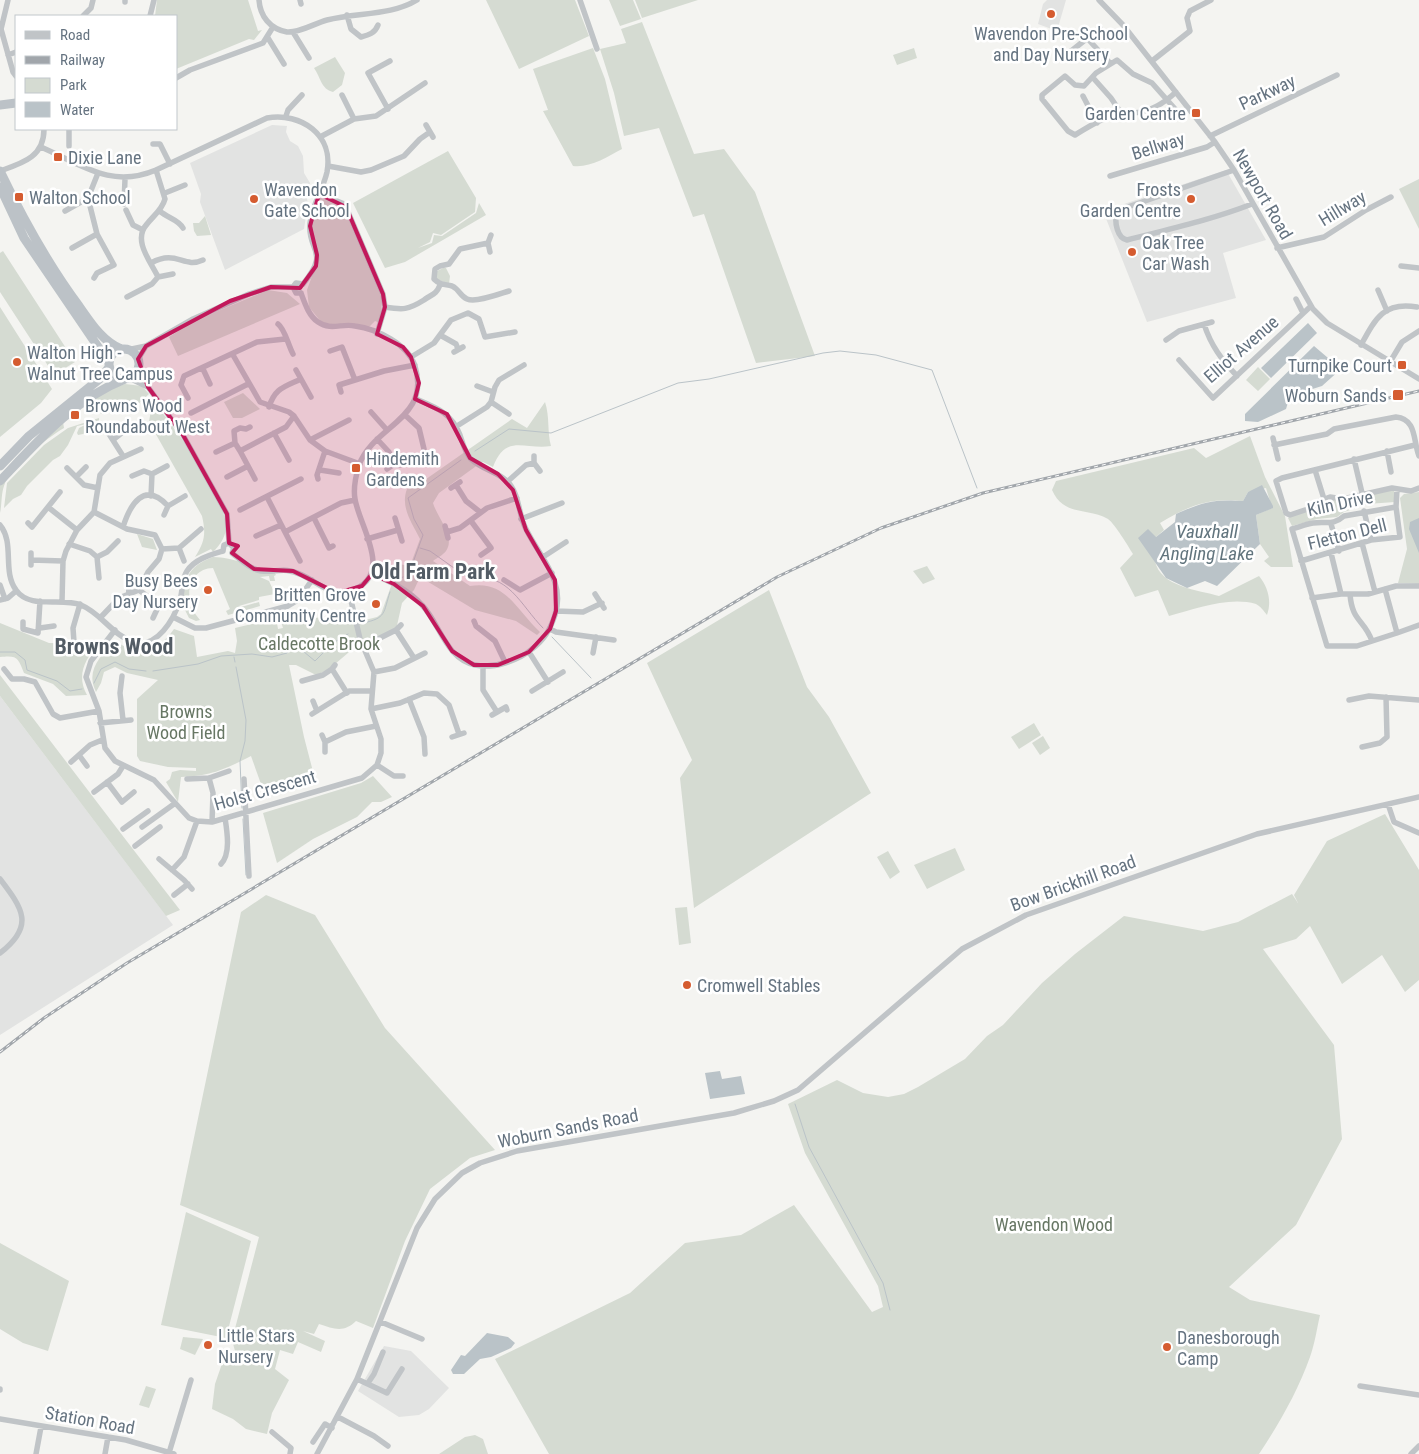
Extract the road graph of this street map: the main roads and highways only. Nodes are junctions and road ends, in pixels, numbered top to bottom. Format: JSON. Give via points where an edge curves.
{"nodes":[{"id":1,"x":15,"y":102,"type":"edge"},
{"id":2,"x":0,"y":105,"type":"edge"},
{"id":3,"x":0,"y":171,"type":"edge"},
{"id":4,"x":0,"y":187,"type":"edge"},
{"id":5,"x":124,"y":350,"type":"junction"},
{"id":6,"x":109,"y":365,"type":"junction"},
{"id":7,"x":127,"y":379,"type":"junction"},
{"id":8,"x":90,"y":391,"type":"junction"},
{"id":9,"x":80,"y":399,"type":"junction"},
{"id":10,"x":0,"y":466,"type":"edge"},
{"id":11,"x":0,"y":481,"type":"edge"}],
"edges":[{"from":1,"to":2,"type":"highway"},
{"from":3,"to":5,"type":"highway","via":[[32,238],[55,275],[106,341]]},
{"from":4,"to":6,"type":"highway","via":[[24,238]]},
{"from":5,"to":6,"type":"highway","via":[[114,353]]},
{"from":5,"to":7,"type":"highway","via":[[133,352],[138,363],[136,374]]},
{"from":6,"to":7,"type":"highway","via":[[117,378]]},
{"from":6,"to":8,"type":"highway"},
{"from":7,"to":8,"type":"highway"},
{"from":8,"to":9,"type":"highway"},
{"from":9,"to":10,"type":"highway","via":[[29,436]]},
{"from":9,"to":11,"type":"highway"}]}
